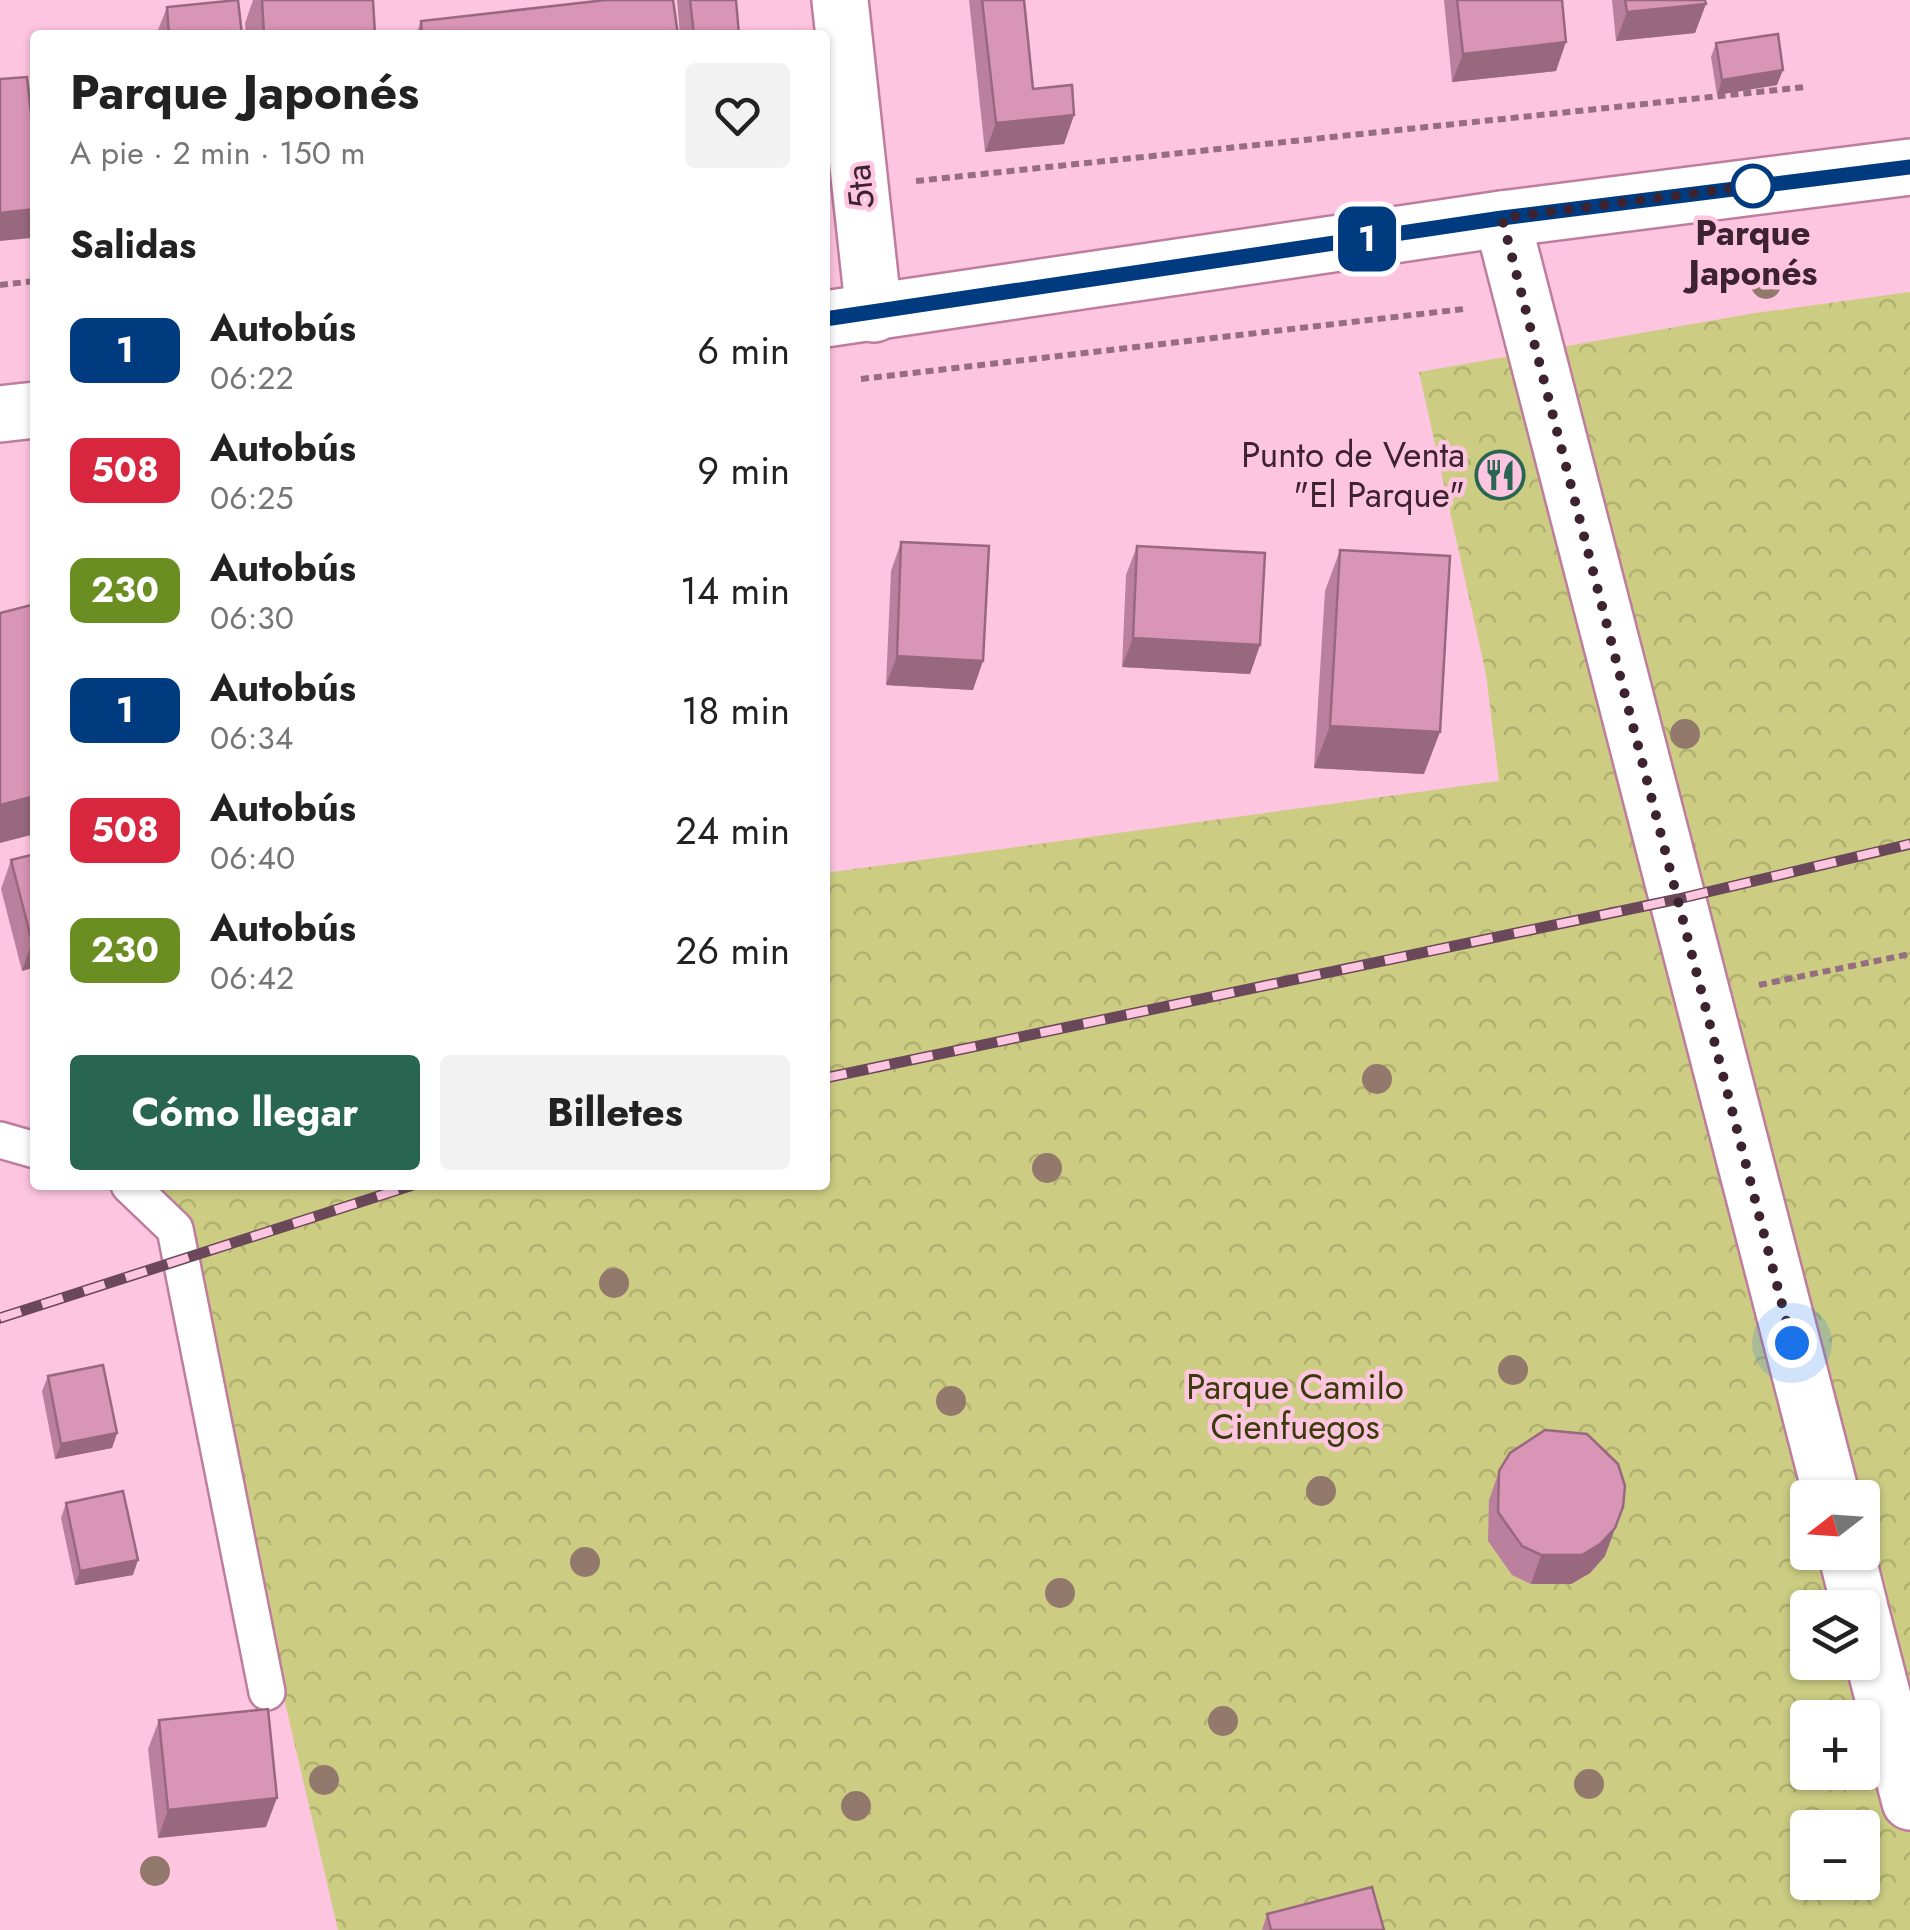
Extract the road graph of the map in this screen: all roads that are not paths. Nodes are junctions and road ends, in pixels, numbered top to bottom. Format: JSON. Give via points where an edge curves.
{"nodes":[{"id":1,"x":840,"y":0,"type":"edge"},
{"id":2,"x":1910,"y":167,"type":"edge"},
{"id":3,"x":1502,"y":218,"type":"junction"},
{"id":4,"x":850,"y":317,"type":"edge"},
{"id":5,"x":30,"y":411,"type":"edge"},
{"id":6,"x":0,"y":414,"type":"edge"},
{"id":7,"x":0,"y":1140,"type":"edge"},
{"id":8,"x":30,"y":1149,"type":"edge"},
{"id":9,"x":134,"y":1190,"type":"edge"},
{"id":10,"x":1827,"y":1480,"type":"edge"},
{"id":11,"x":1879,"y":1680,"type":"edge"},
{"id":12,"x":267,"y":1692,"type":"dead end"},
{"id":13,"x":1910,"y":1802,"type":"edge"}],
"edges":[{"from":1,"to":4,"type":"street","name":"5ta","via":[[860,187]]},
{"from":2,"to":3,"type":"street"},
{"from":3,"to":4,"type":"street"},
{"from":3,"to":10,"type":"street"},
{"from":5,"to":6,"type":"street"},
{"from":7,"to":8,"type":"lane"},
{"from":9,"to":12,"type":"lane","via":[[176,1229]]},
{"from":11,"to":13,"type":"street"}]}
